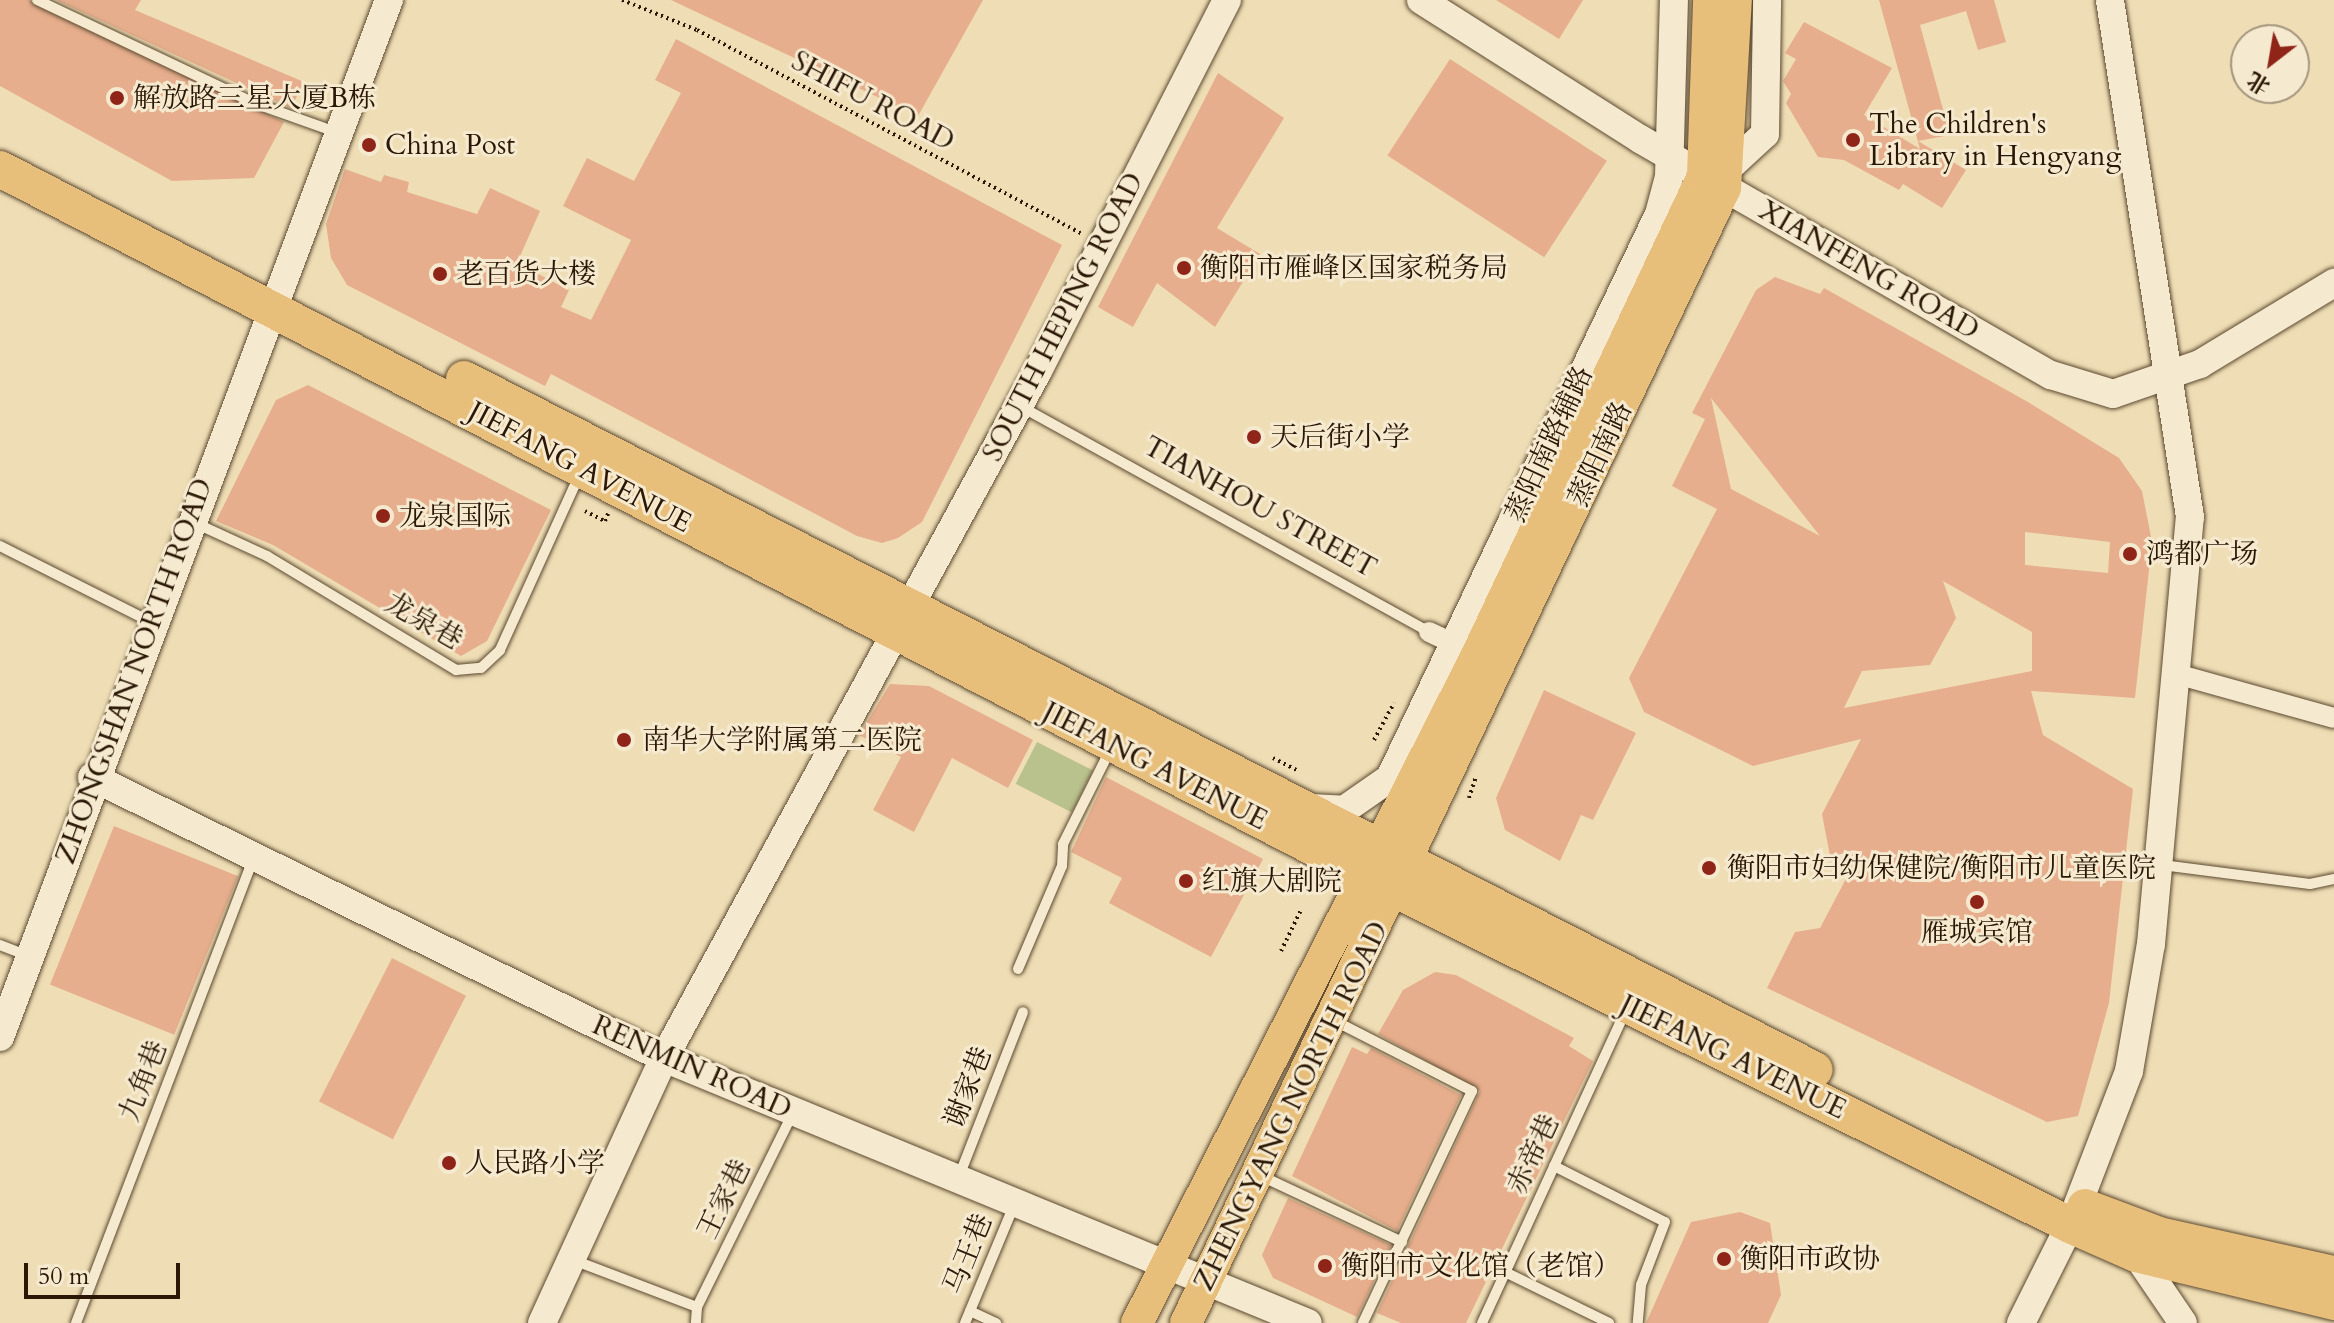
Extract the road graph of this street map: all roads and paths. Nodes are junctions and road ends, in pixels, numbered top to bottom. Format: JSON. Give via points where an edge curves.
{"nodes":[{"id":1,"x":37,"y":0,"type":"edge"},
{"id":2,"x":389,"y":0,"type":"edge"},
{"id":3,"x":622,"y":0,"type":"edge"},
{"id":4,"x":1227,"y":0,"type":"edge"},
{"id":5,"x":1421,"y":0,"type":"edge"},
{"id":6,"x":1453,"y":0,"type":"edge"},
{"id":7,"x":1674,"y":0,"type":"edge"},
{"id":8,"x":1709,"y":0,"type":"edge"},
{"id":9,"x":1736,"y":0,"type":"edge"},
{"id":10,"x":1767,"y":0,"type":"edge"},
{"id":11,"x":2110,"y":0,"type":"edge"},
{"id":12,"x":337,"y":133,"type":"junction"},
{"id":13,"x":0,"y":147,"type":"edge"},
{"id":14,"x":1670,"y":147,"type":"junction"},
{"id":15,"x":0,"y":169,"type":"edge"},
{"id":16,"x":1715,"y":173,"type":"junction"},
{"id":17,"x":1102,"y":244,"type":"junction"},
{"id":18,"x":2334,"y":269,"type":"edge"},
{"id":19,"x":2334,"y":283,"type":"edge"},
{"id":20,"x":274,"y":296,"type":"junction"},
{"id":21,"x":2166,"y":368,"type":"junction"},
{"id":22,"x":1019,"y":405,"type":"junction"},
{"id":23,"x":583,"y":485,"type":"junction"},
{"id":24,"x":585,"y":511,"type":"dead end"},
{"id":25,"x":189,"y":521,"type":"junction"},
{"id":26,"x":0,"y":546,"type":"edge"},
{"id":27,"x":902,"y":619,"type":"junction"},
{"id":28,"x":151,"y":622,"type":"junction"},
{"id":29,"x":1453,"y":643,"type":"junction"},
{"id":30,"x":2173,"y":673,"type":"junction"},
{"id":31,"x":1394,"y":703,"type":"dead end"},
{"id":32,"x":2334,"y":718,"type":"edge"},
{"id":33,"x":1374,"y":740,"type":"dead end"},
{"id":34,"x":1113,"y":745,"type":"junction"},
{"id":35,"x":1273,"y":758,"type":"dead end"},
{"id":36,"x":1298,"y":771,"type":"dead end"},
{"id":37,"x":92,"y":777,"type":"junction"},
{"id":38,"x":1301,"y":807,"type":"junction"},
{"id":39,"x":255,"y":857,"type":"junction"},
{"id":40,"x":2156,"y":864,"type":"junction"},
{"id":41,"x":1386,"y":868,"type":"junction"},
{"id":42,"x":2334,"y":879,"type":"edge"},
{"id":43,"x":1301,"y":910,"type":"dead end"},
{"id":44,"x":0,"y":945,"type":"edge"},
{"id":45,"x":1281,"y":951,"type":"dead end"},
{"id":46,"x":30,"y":956,"type":"junction"},
{"id":47,"x":1018,"y":969,"type":"dead end"},
{"id":48,"x":1628,"y":1005,"type":"junction"},
{"id":49,"x":1023,"y":1012,"type":"dead end"},
{"id":50,"x":1333,"y":1020,"type":"junction"},
{"id":51,"x":0,"y":1037,"type":"edge"},
{"id":52,"x":664,"y":1058,"type":"junction"},
{"id":53,"x":793,"y":1113,"type":"junction"},
{"id":54,"x":1554,"y":1166,"type":"junction"},
{"id":55,"x":1258,"y":1175,"type":"junction"},
{"id":56,"x":958,"y":1180,"type":"junction"},
{"id":57,"x":1015,"y":1203,"type":"junction"},
{"id":58,"x":2074,"y":1215,"type":"junction"},
{"id":59,"x":1402,"y":1242,"type":"junction"},
{"id":60,"x":2136,"y":1254,"type":"junction"},
{"id":61,"x":576,"y":1261,"type":"junction"},
{"id":62,"x":1166,"y":1265,"type":"junction"},
{"id":63,"x":1505,"y":1272,"type":"junction"},
{"id":64,"x":2334,"y":1274,"type":"edge"},
{"id":65,"x":1206,"y":1283,"type":"junction"},
{"id":66,"x":2334,"y":1302,"type":"edge"},
{"id":67,"x":697,"y":1307,"type":"junction"},
{"id":68,"x":970,"y":1311,"type":"junction"},
{"id":69,"x":76,"y":1323,"type":"edge"},
{"id":70,"x":542,"y":1323,"type":"edge"},
{"id":71,"x":696,"y":1323,"type":"edge"},
{"id":72,"x":965,"y":1323,"type":"edge"},
{"id":73,"x":996,"y":1323,"type":"edge"},
{"id":74,"x":1137,"y":1323,"type":"edge"},
{"id":75,"x":1186,"y":1323,"type":"edge"},
{"id":76,"x":1308,"y":1323,"type":"edge"},
{"id":77,"x":1363,"y":1323,"type":"edge"},
{"id":78,"x":1482,"y":1323,"type":"edge"},
{"id":79,"x":1609,"y":1323,"type":"edge"},
{"id":80,"x":1638,"y":1323,"type":"edge"},
{"id":81,"x":2021,"y":1323,"type":"edge"},
{"id":82,"x":2183,"y":1323,"type":"edge"}],
"edges":[{"from":1,"to":12,"type":"lane","via":[[239,97]]},
{"from":2,"to":12,"type":"street","name":"ZHONGSHAN NORTH ROAD"},
{"from":3,"to":17,"type":"path","name":"SHIFU ROAD","via":[[697,30]]},
{"from":4,"to":17,"type":"street","name":"SOUTH HEPING ROAD"},
{"from":5,"to":14,"type":"street","name":"XIANFENG ROAD"},
{"from":6,"to":14,"type":"street","name":"XIANFENG ROAD"},
{"from":7,"to":14,"type":"street","name":"蒸阳南路辅路"},
{"from":8,"to":16,"type":"main road"},
{"from":9,"to":16,"type":"main road","name":"蒸阳南路"},
{"from":10,"to":16,"type":"street","via":[[1765,134]]},
{"from":11,"to":21,"type":"street"},
{"from":12,"to":20,"type":"street","name":"ZHONGSHAN NORTH ROAD"},
{"from":13,"to":20,"type":"highway","name":"JIEFANG AVENUE"},
{"from":14,"to":16,"type":"street","name":"XIANFENG ROAD"},
{"from":14,"to":29,"type":"street","name":"蒸阳南路辅路","via":[[1659,214]]},
{"from":15,"to":20,"type":"highway","name":"JIEFANG AVENUE"},
{"from":16,"to":21,"type":"street","name":"XIANFENG ROAD","via":[[2051,375],[2113,394]]},
{"from":16,"to":29,"type":"main road"},
{"from":16,"to":41,"type":"main road","name":"蒸阳南路"},
{"from":17,"to":22,"type":"street","name":"SOUTH HEPING ROAD"},
{"from":18,"to":21,"type":"street","name":"XIANFENG ROAD"},
{"from":19,"to":21,"type":"street","name":"XIANFENG ROAD","via":[[2200,364]]},
{"from":20,"to":23,"type":"highway","name":"JIEFANG AVENUE"},
{"from":20,"to":25,"type":"street","name":"ZHONGSHAN NORTH ROAD"},
{"from":20,"to":27,"type":"highway","name":"JIEFANG AVENUE"},
{"from":21,"to":30,"type":"street","via":[[2190,517]]},
{"from":22,"to":27,"type":"street","name":"SOUTH HEPING ROAD"},
{"from":22,"to":29,"type":"lane","name":"TIANHOU STREET"},
{"from":23,"to":24,"type":"path","via":[[608,514],[605,521]]},
{"from":23,"to":25,"type":"lane","name":"龙泉巷","via":[[500,650],[481,668],[456,670],[267,556]]},
{"from":23,"to":27,"type":"highway","name":"JIEFANG AVENUE"},
{"from":25,"to":28,"type":"street","name":"ZHONGSHAN NORTH ROAD"},
{"from":26,"to":28,"type":"lane"},
{"from":27,"to":34,"type":"highway","name":"JIEFANG AVENUE"},
{"from":27,"to":38,"type":"highway","name":"JIEFANG AVENUE"},
{"from":27,"to":52,"type":"street","name":"SOUTH HEPING ROAD"},
{"from":28,"to":37,"type":"street","name":"ZHONGSHAN NORTH ROAD"},
{"from":29,"to":38,"type":"street","name":"蒸阳南路辅路","via":[[1390,778],[1344,810]]},
{"from":29,"to":41,"type":"main road"},
{"from":30,"to":32,"type":"street"},
{"from":30,"to":40,"type":"street"},
{"from":31,"to":33,"type":"path"},
{"from":34,"to":41,"type":"highway","name":"JIEFANG AVENUE"},
{"from":34,"to":47,"type":"lane","via":[[1063,844],[1062,866]]},
{"from":35,"to":36,"type":"path"},
{"from":37,"to":39,"type":"street","name":"RENMIN ROAD"},
{"from":37,"to":46,"type":"street","name":"ZHONGSHAN NORTH ROAD"},
{"from":38,"to":41,"type":"highway","name":"JIEFANG AVENUE"},
{"from":39,"to":52,"type":"street","name":"RENMIN ROAD"},
{"from":39,"to":69,"type":"lane","name":"九角巷"},
{"from":40,"to":42,"type":"lane","via":[[2310,884]]},
{"from":40,"to":58,"type":"street","via":[[2151,944],[2129,1071]]},
{"from":41,"to":48,"type":"highway","name":"JIEFANG AVENUE"},
{"from":41,"to":50,"type":"main road","name":"ZHENGYANG NORTH ROAD"},
{"from":41,"to":58,"type":"highway","name":"JIEFANG AVENUE"},
{"from":41,"to":62,"type":"main road","name":"ZHENGYANG NORTH ROAD"},
{"from":43,"to":45,"type":"path"},
{"from":44,"to":46,"type":"lane"},
{"from":46,"to":51,"type":"street","name":"ZHONGSHAN NORTH ROAD"},
{"from":48,"to":54,"type":"lane","name":"赤帝巷"},
{"from":48,"to":58,"type":"highway","name":"JIEFANG AVENUE"},
{"from":49,"to":56,"type":"lane","name":"谢家巷"},
{"from":50,"to":55,"type":"main road","name":"ZHENGYANG NORTH ROAD"},
{"from":50,"to":59,"type":"lane","via":[[1472,1091]]},
{"from":52,"to":53,"type":"street","name":"RENMIN ROAD"},
{"from":52,"to":61,"type":"street","name":"SOUTH HEPING ROAD"},
{"from":53,"to":56,"type":"street","name":"RENMIN ROAD"},
{"from":53,"to":67,"type":"lane","name":"王家巷"},
{"from":54,"to":63,"type":"lane","name":"赤帝巷"},
{"from":54,"to":80,"type":"lane","via":[[1665,1222],[1641,1285]]},
{"from":55,"to":59,"type":"lane"},
{"from":55,"to":65,"type":"main road","name":"ZHENGYANG NORTH ROAD"},
{"from":56,"to":57,"type":"street","name":"RENMIN ROAD"},
{"from":57,"to":62,"type":"street","name":"RENMIN ROAD"},
{"from":57,"to":68,"type":"lane","name":"马王巷"},
{"from":58,"to":60,"type":"highway","name":"JIEFANG AVENUE"},
{"from":58,"to":64,"type":"highway","name":"JIEFANG AVENUE"},
{"from":58,"to":81,"type":"street"},
{"from":59,"to":77,"type":"lane"},
{"from":60,"to":66,"type":"highway","name":"JIEFANG AVENUE"},
{"from":60,"to":82,"type":"street"},
{"from":61,"to":67,"type":"lane"},
{"from":61,"to":70,"type":"street","name":"SOUTH HEPING ROAD"},
{"from":62,"to":65,"type":"street","name":"RENMIN ROAD"},
{"from":62,"to":74,"type":"main road","name":"ZHENGYANG NORTH ROAD"},
{"from":63,"to":78,"type":"lane","name":"赤帝巷"},
{"from":63,"to":79,"type":"lane"},
{"from":65,"to":75,"type":"main road","name":"ZHENGYANG NORTH ROAD"},
{"from":65,"to":76,"type":"street","name":"RENMIN ROAD"},
{"from":67,"to":71,"type":"lane"},
{"from":68,"to":72,"type":"lane","name":"马王巷"},
{"from":68,"to":73,"type":"lane"}]}
